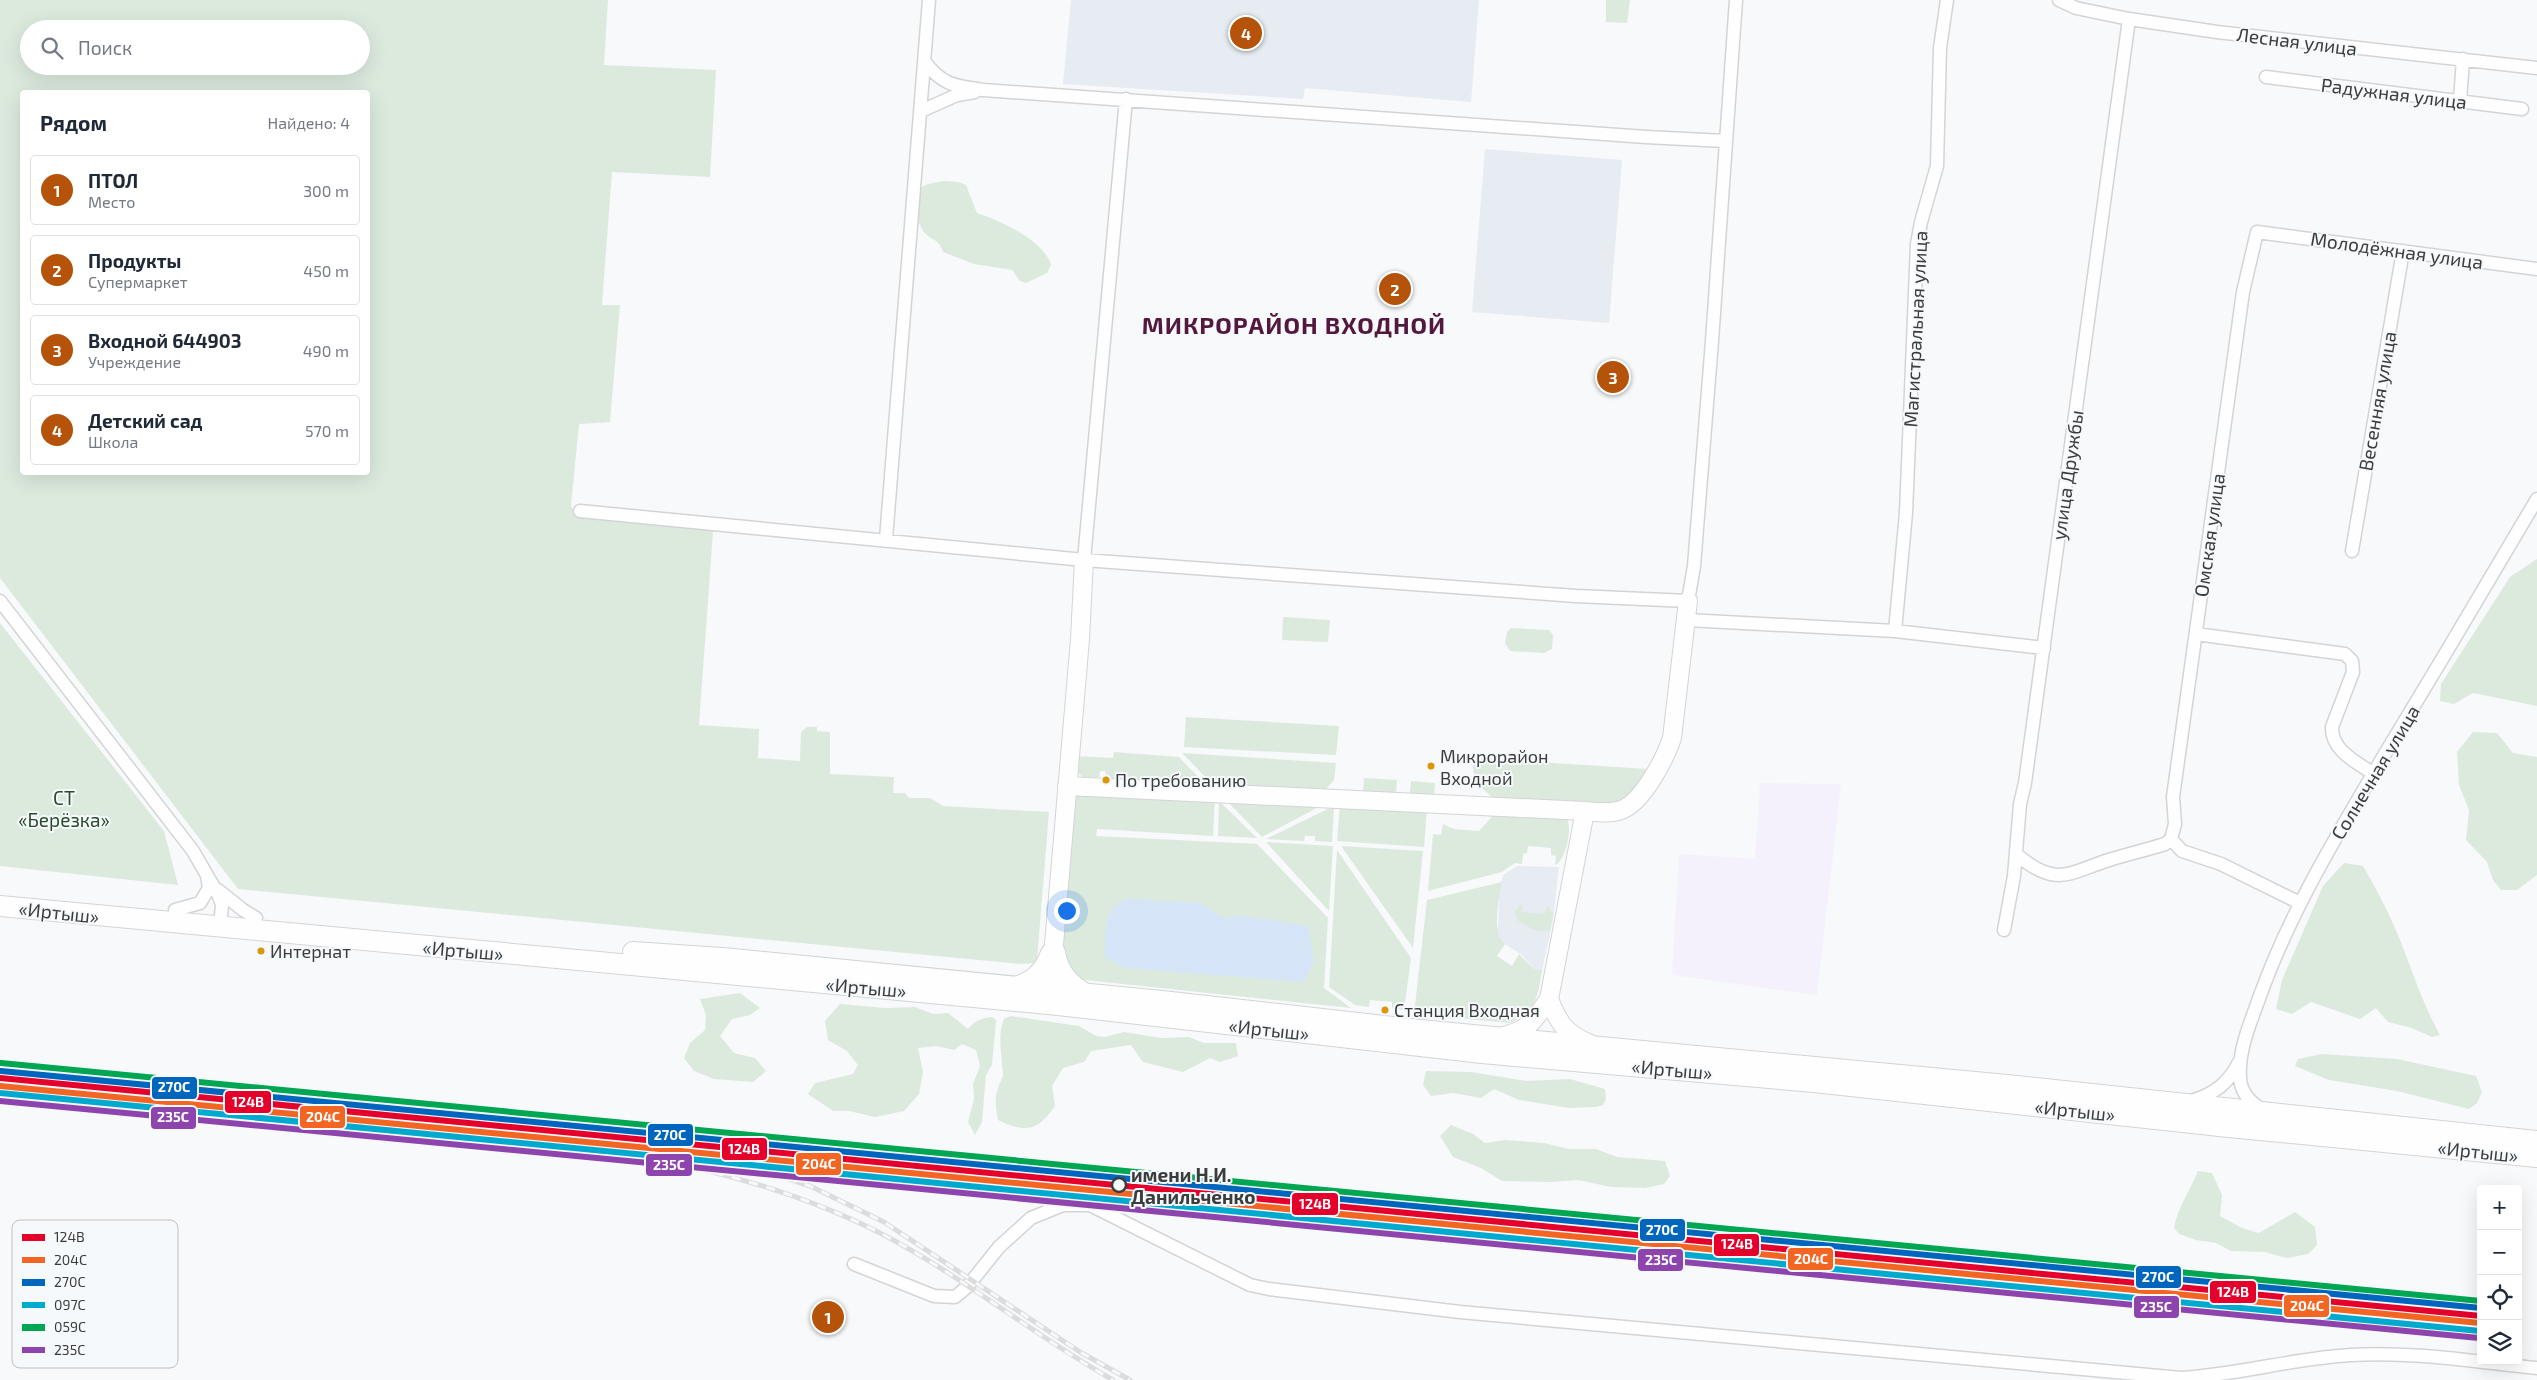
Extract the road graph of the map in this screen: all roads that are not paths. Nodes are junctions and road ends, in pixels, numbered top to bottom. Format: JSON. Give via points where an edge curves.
{"nodes":[{"id":1,"x":929,"y":0,"type":"edge"},
{"id":2,"x":1736,"y":0,"type":"edge"},
{"id":3,"x":1947,"y":0,"type":"edge"},
{"id":4,"x":2059,"y":0,"type":"edge"},
{"id":5,"x":2129,"y":19,"type":"junction"},
{"id":6,"x":2463,"y":59,"type":"junction"},
{"id":7,"x":925,"y":62,"type":"junction"},
{"id":8,"x":2537,"y":68,"type":"edge"},
{"id":9,"x":2266,"y":77,"type":"dead end"},
{"id":10,"x":983,"y":90,"type":"junction"},
{"id":11,"x":1126,"y":99,"type":"junction"},
{"id":12,"x":2460,"y":101,"type":"junction"},
{"id":13,"x":2522,"y":109,"type":"dead end"},
{"id":14,"x":921,"y":111,"type":"junction"},
{"id":15,"x":1725,"y":141,"type":"junction"},
{"id":16,"x":2257,"y":232,"type":"joint"},
{"id":17,"x":2403,"y":251,"type":"junction"},
{"id":18,"x":2537,"y":269,"type":"edge"},
{"id":19,"x":2537,"y":499,"type":"edge"},
{"id":20,"x":580,"y":511,"type":"dead end"},
{"id":21,"x":886,"y":539,"type":"junction"},
{"id":22,"x":2352,"y":551,"type":"dead end"},
{"id":23,"x":1084,"y":560,"type":"junction"},
{"id":24,"x":0,"y":601,"type":"edge"},
{"id":25,"x":1688,"y":602,"type":"junction"},
{"id":26,"x":1686,"y":620,"type":"junction"},
{"id":27,"x":1895,"y":631,"type":"junction"},
{"id":28,"x":2196,"y":634,"type":"junction"},
{"id":29,"x":2044,"y":648,"type":"junction"},
{"id":30,"x":2374,"y":774,"type":"junction"},
{"id":31,"x":1067,"y":786,"type":"junction"},
{"id":32,"x":1585,"y":811,"type":"junction"},
{"id":33,"x":2171,"y":839,"type":"junction"},
{"id":34,"x":2017,"y":855,"type":"junction"},
{"id":35,"x":210,"y":880,"type":"junction"},
{"id":36,"x":0,"y":893,"type":"edge"},
{"id":37,"x":2300,"y":903,"type":"junction"},
{"id":38,"x":0,"y":906,"type":"edge"},
{"id":39,"x":175,"y":910,"type":"junction"},
{"id":40,"x":256,"y":918,"type":"junction"},
{"id":41,"x":221,"y":920,"type":"junction"},
{"id":42,"x":2004,"y":930,"type":"dead end"},
{"id":43,"x":1054,"y":944,"type":"junction"},
{"id":44,"x":1011,"y":987,"type":"junction"},
{"id":45,"x":1088,"y":994,"type":"junction"},
{"id":46,"x":1049,"y":997,"type":"junction"},
{"id":47,"x":1549,"y":999,"type":"junction"},
{"id":48,"x":1500,"y":1037,"type":"junction"},
{"id":49,"x":1592,"y":1045,"type":"junction"},
{"id":50,"x":2242,"y":1058,"type":"junction"},
{"id":51,"x":2181,"y":1104,"type":"junction"},
{"id":52,"x":2279,"y":1114,"type":"junction"},
{"id":53,"x":2537,"y":1141,"type":"edge"},
{"id":54,"x":2537,"y":1157,"type":"edge"},
{"id":55,"x":854,"y":1264,"type":"dead end"},
{"id":56,"x":2537,"y":1368,"type":"edge"}],
"edges":[{"from":1,"to":7,"type":"street"},
{"from":2,"to":15,"type":"street"},
{"from":3,"to":27,"type":"street","name":"Магистральная улица","via":[[1940,48],[1937,166],[1917,244],[1906,513]]},
{"from":4,"to":5,"type":"street","name":"Лесная улица","via":[[2076,8]]},
{"from":5,"to":6,"type":"street","name":"Лесная улица","via":[[2338,47]]},
{"from":5,"to":29,"type":"street","name":"улица Дружбы"},
{"from":6,"to":8,"type":"street","name":"Лесная улица"},
{"from":6,"to":12,"type":"street"},
{"from":7,"to":10,"type":"street","via":[[942,81]]},
{"from":7,"to":14,"type":"street"},
{"from":9,"to":12,"type":"street","name":"Радужная улица"},
{"from":10,"to":11,"type":"street"},
{"from":10,"to":14,"type":"street","via":[[958,95]]},
{"from":11,"to":15,"type":"street","via":[[1646,138]]},
{"from":11,"to":23,"type":"street"},
{"from":12,"to":13,"type":"street","name":"Радужная улица"},
{"from":14,"to":21,"type":"street"},
{"from":15,"to":25,"type":"street","via":[[1712,351],[1694,566]]},
{"from":16,"to":17,"type":"street","name":"Молодёжная улица"},
{"from":16,"to":28,"type":"street","name":"Омская улица","via":[[2242,292]]},
{"from":17,"to":18,"type":"street","name":"Молодёжная улица"},
{"from":17,"to":22,"type":"street","name":"Весенняя улица"},
{"from":19,"to":30,"type":"street","name":"Солнечная улица"},
{"from":20,"to":21,"type":"street"},
{"from":21,"to":23,"type":"street"},
{"from":23,"to":25,"type":"street"},
{"from":23,"to":31,"type":"street"},
{"from":24,"to":35,"type":"street","via":[[193,851]]},
{"from":25,"to":26,"type":"street"},
{"from":26,"to":27,"type":"street"},
{"from":26,"to":32,"type":"street","via":[[1672,738],[1667,752],[1631,804],[1614,812]]},
{"from":27,"to":29,"type":"street"},
{"from":28,"to":30,"type":"street","via":[[2345,654],[2352,661],[2353,672],[2332,727],[2332,736],[2341,750]]},
{"from":28,"to":33,"type":"street","name":"Омская улица"},
{"from":29,"to":34,"type":"street","name":"улица Дружбы","via":[[2020,804]]},
{"from":30,"to":37,"type":"street","name":"Солнечная улица"},
{"from":31,"to":32,"type":"street"},
{"from":31,"to":43,"type":"street"},
{"from":32,"to":47,"type":"street"},
{"from":33,"to":34,"type":"street","via":[[2165,844],[2107,860],[2075,874],[2043,872]]},
{"from":33,"to":37,"type":"street","via":[[2182,851],[2221,864]]},
{"from":34,"to":42,"type":"street","name":"улица Дружбы"},
{"from":35,"to":39,"type":"street","via":[[200,903]]},
{"from":35,"to":40,"type":"street","via":[[228,900]]},
{"from":35,"to":41,"type":"street","via":[[222,905]]},
{"from":36,"to":39,"type":"main road","name":"«Иртыш»"},
{"from":37,"to":50,"type":"street","name":"Солнечная улица","via":[[2270,969],[2249,1027]]},
{"from":38,"to":41,"type":"main road","name":"«Иртыш»"},
{"from":39,"to":41,"type":"main road","name":"«Иртыш»"},
{"from":40,"to":41,"type":"main road","name":"«Иртыш»"},
{"from":40,"to":44,"type":"main road","name":"«Иртыш»","via":[[722,958]]},
{"from":41,"to":46,"type":"main road","name":"«Иртыш»"},
{"from":43,"to":44,"type":"street","via":[[1039,974],[1028,982]]},
{"from":43,"to":45,"type":"street","via":[[1065,976]]},
{"from":43,"to":46,"type":"street"},
{"from":44,"to":46,"type":"main road","name":"«Иртыш»"},
{"from":45,"to":46,"type":"main road","name":"«Иртыш»"},
{"from":45,"to":48,"type":"main road","name":"«Иртыш»"},
{"from":46,"to":54,"type":"main road","name":"«Иртыш»","via":[[1482,1053],[1814,1082]]},
{"from":47,"to":48,"type":"street","via":[[1522,1031]]},
{"from":47,"to":49,"type":"street","via":[[1559,1022],[1574,1037]]},
{"from":48,"to":49,"type":"main road","name":"«Иртыш»"},
{"from":49,"to":51,"type":"main road","name":"«Иртыш»"},
{"from":50,"to":51,"type":"street","via":[[2221,1088],[2209,1096]]},
{"from":50,"to":52,"type":"street","via":[[2239,1075],[2244,1093],[2261,1109]]},
{"from":51,"to":52,"type":"main road","name":"«Иртыш»"},
{"from":52,"to":53,"type":"main road","name":"«Иртыш»"},
{"from":55,"to":56,"type":"street","via":[[934,1296],[955,1297],[968,1287],[999,1247],[1031,1218],[1063,1205],[1090,1205],[1250,1285],[1460,1312],[2181,1378],[2375,1354]]}]}
